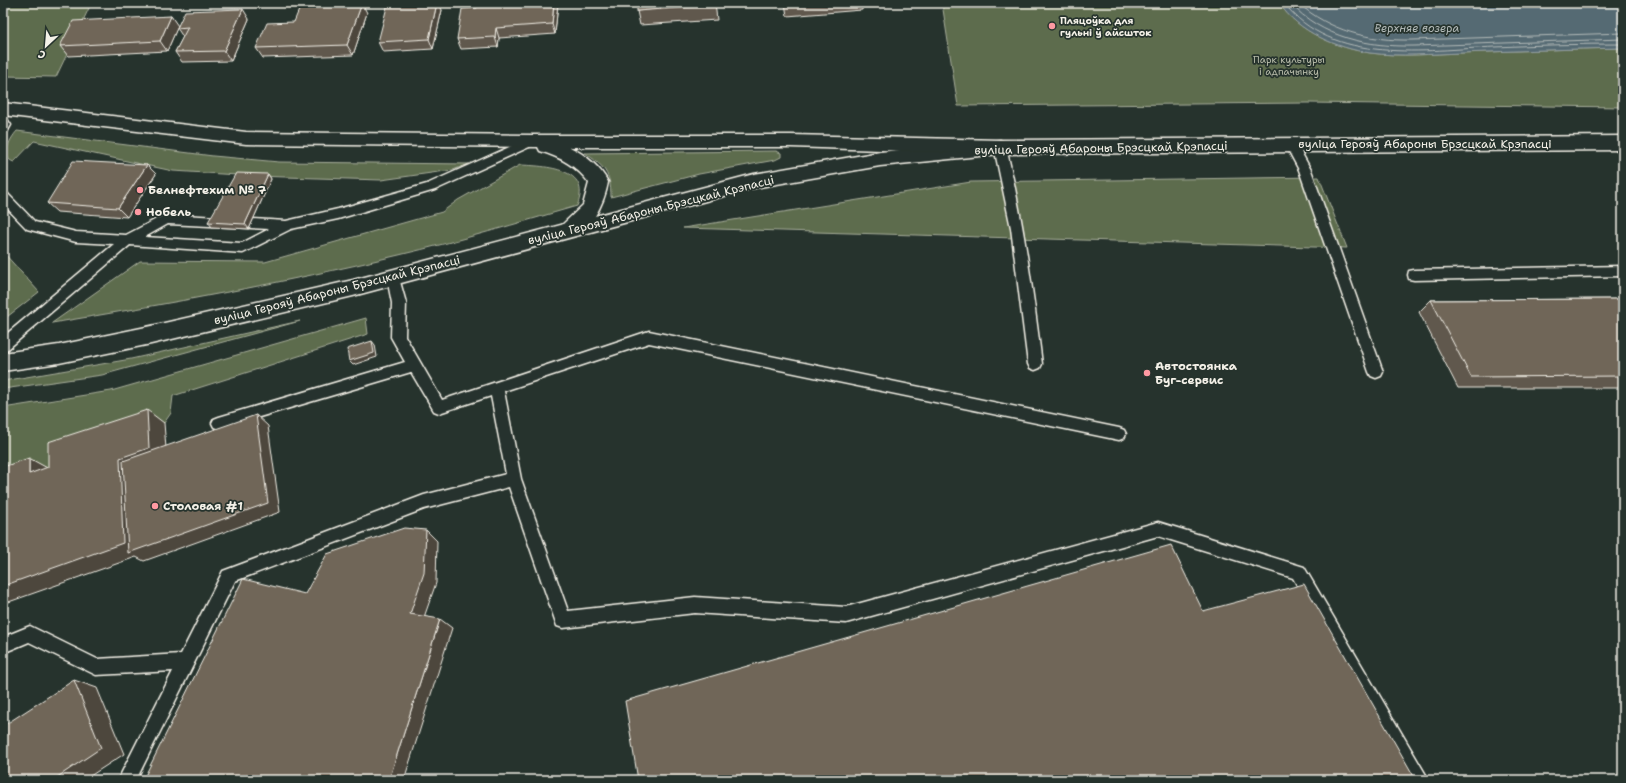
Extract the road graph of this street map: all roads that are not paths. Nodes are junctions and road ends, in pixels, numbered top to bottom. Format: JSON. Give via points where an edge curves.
{"nodes":[{"id":1,"x":3,"y":109,"type":"edge"},
{"id":2,"x":3,"y":122,"type":"edge"},
{"id":3,"x":3,"y":129,"type":"edge"},
{"id":4,"x":532,"y":142,"type":"junction"},
{"id":5,"x":1623,"y":143,"type":"edge"},
{"id":6,"x":1291,"y":144,"type":"junction"},
{"id":7,"x":1000,"y":147,"type":"junction"},
{"id":8,"x":3,"y":196,"type":"edge"},
{"id":9,"x":288,"y":225,"type":"junction"},
{"id":10,"x":569,"y":230,"type":"junction"},
{"id":11,"x":128,"y":240,"type":"junction"},
{"id":12,"x":1623,"y":272,"type":"edge"},
{"id":13,"x":1414,"y":275,"type":"dead end"},
{"id":14,"x":393,"y":278,"type":"junction"},
{"id":15,"x":3,"y":345,"type":"edge"},
{"id":16,"x":3,"y":362,"type":"edge"},
{"id":17,"x":1035,"y":364,"type":"dead end"},
{"id":18,"x":414,"y":365,"type":"junction"},
{"id":19,"x":1376,"y":372,"type":"dead end"},
{"id":20,"x":496,"y":388,"type":"junction"},
{"id":21,"x":219,"y":423,"type":"dead end"},
{"id":22,"x":1119,"y":434,"type":"dead end"},
{"id":23,"x":514,"y":479,"type":"junction"},
{"id":24,"x":3,"y":645,"type":"edge"},
{"id":25,"x":186,"y":662,"type":"junction"},
{"id":26,"x":127,"y":780,"type":"edge"},
{"id":27,"x":1420,"y":780,"type":"edge"}],
"edges":[{"from":1,"to":4,"type":"main road","via":[[246,138]]},
{"from":2,"to":3,"type":"lane"},
{"from":4,"to":7,"type":"main road","via":[[792,141]]},
{"from":4,"to":9,"type":"lane","via":[[431,188]]},
{"from":4,"to":10,"type":"main road","via":[[560,149],[589,168],[599,182],[597,197],[587,215]]},
{"from":5,"to":6,"type":"main road","name":"вуліца Герояў Абароны Брэсцкай Крэпасці"},
{"from":6,"to":7,"type":"main road","name":"вуліца Герояў Абароны Брэсцкай Крэпасці"},
{"from":6,"to":19,"type":"lane","via":[[1305,170]]},
{"from":7,"to":10,"type":"main road","name":"вуліца Герояў Абароны Брэсцкай Крэпасці","via":[[880,159],[754,181]]},
{"from":7,"to":17,"type":"lane","via":[[1026,284]]},
{"from":8,"to":11,"type":"lane","via":[[31,226],[76,237]]},
{"from":9,"to":11,"type":"lane","via":[[166,219]]},
{"from":9,"to":11,"type":"lane","via":[[243,248]]},
{"from":10,"to":14,"type":"main road","name":"вуліца Герояў Абароны Брэсцкай Крэпасці"},
{"from":11,"to":15,"type":"lane"},
{"from":12,"to":13,"type":"lane"},
{"from":14,"to":16,"type":"main road","name":"вуліца Герояў Абароны Брэсцкай Крэпасці","via":[[151,335],[59,354]]},
{"from":14,"to":18,"type":"lane","via":[[399,303],[398,337]]},
{"from":18,"to":20,"type":"lane","via":[[439,407]]},
{"from":18,"to":21,"type":"lane"},
{"from":20,"to":22,"type":"lane","via":[[649,337]]},
{"from":20,"to":23,"type":"lane"},
{"from":23,"to":25,"type":"lane","via":[[424,502],[229,576]]},
{"from":23,"to":27,"type":"lane","via":[[563,620],[695,605],[846,615],[1158,530],[1298,572]]},
{"from":24,"to":25,"type":"lane","via":[[30,634],[96,667]]},
{"from":25,"to":26,"type":"lane"}]}
